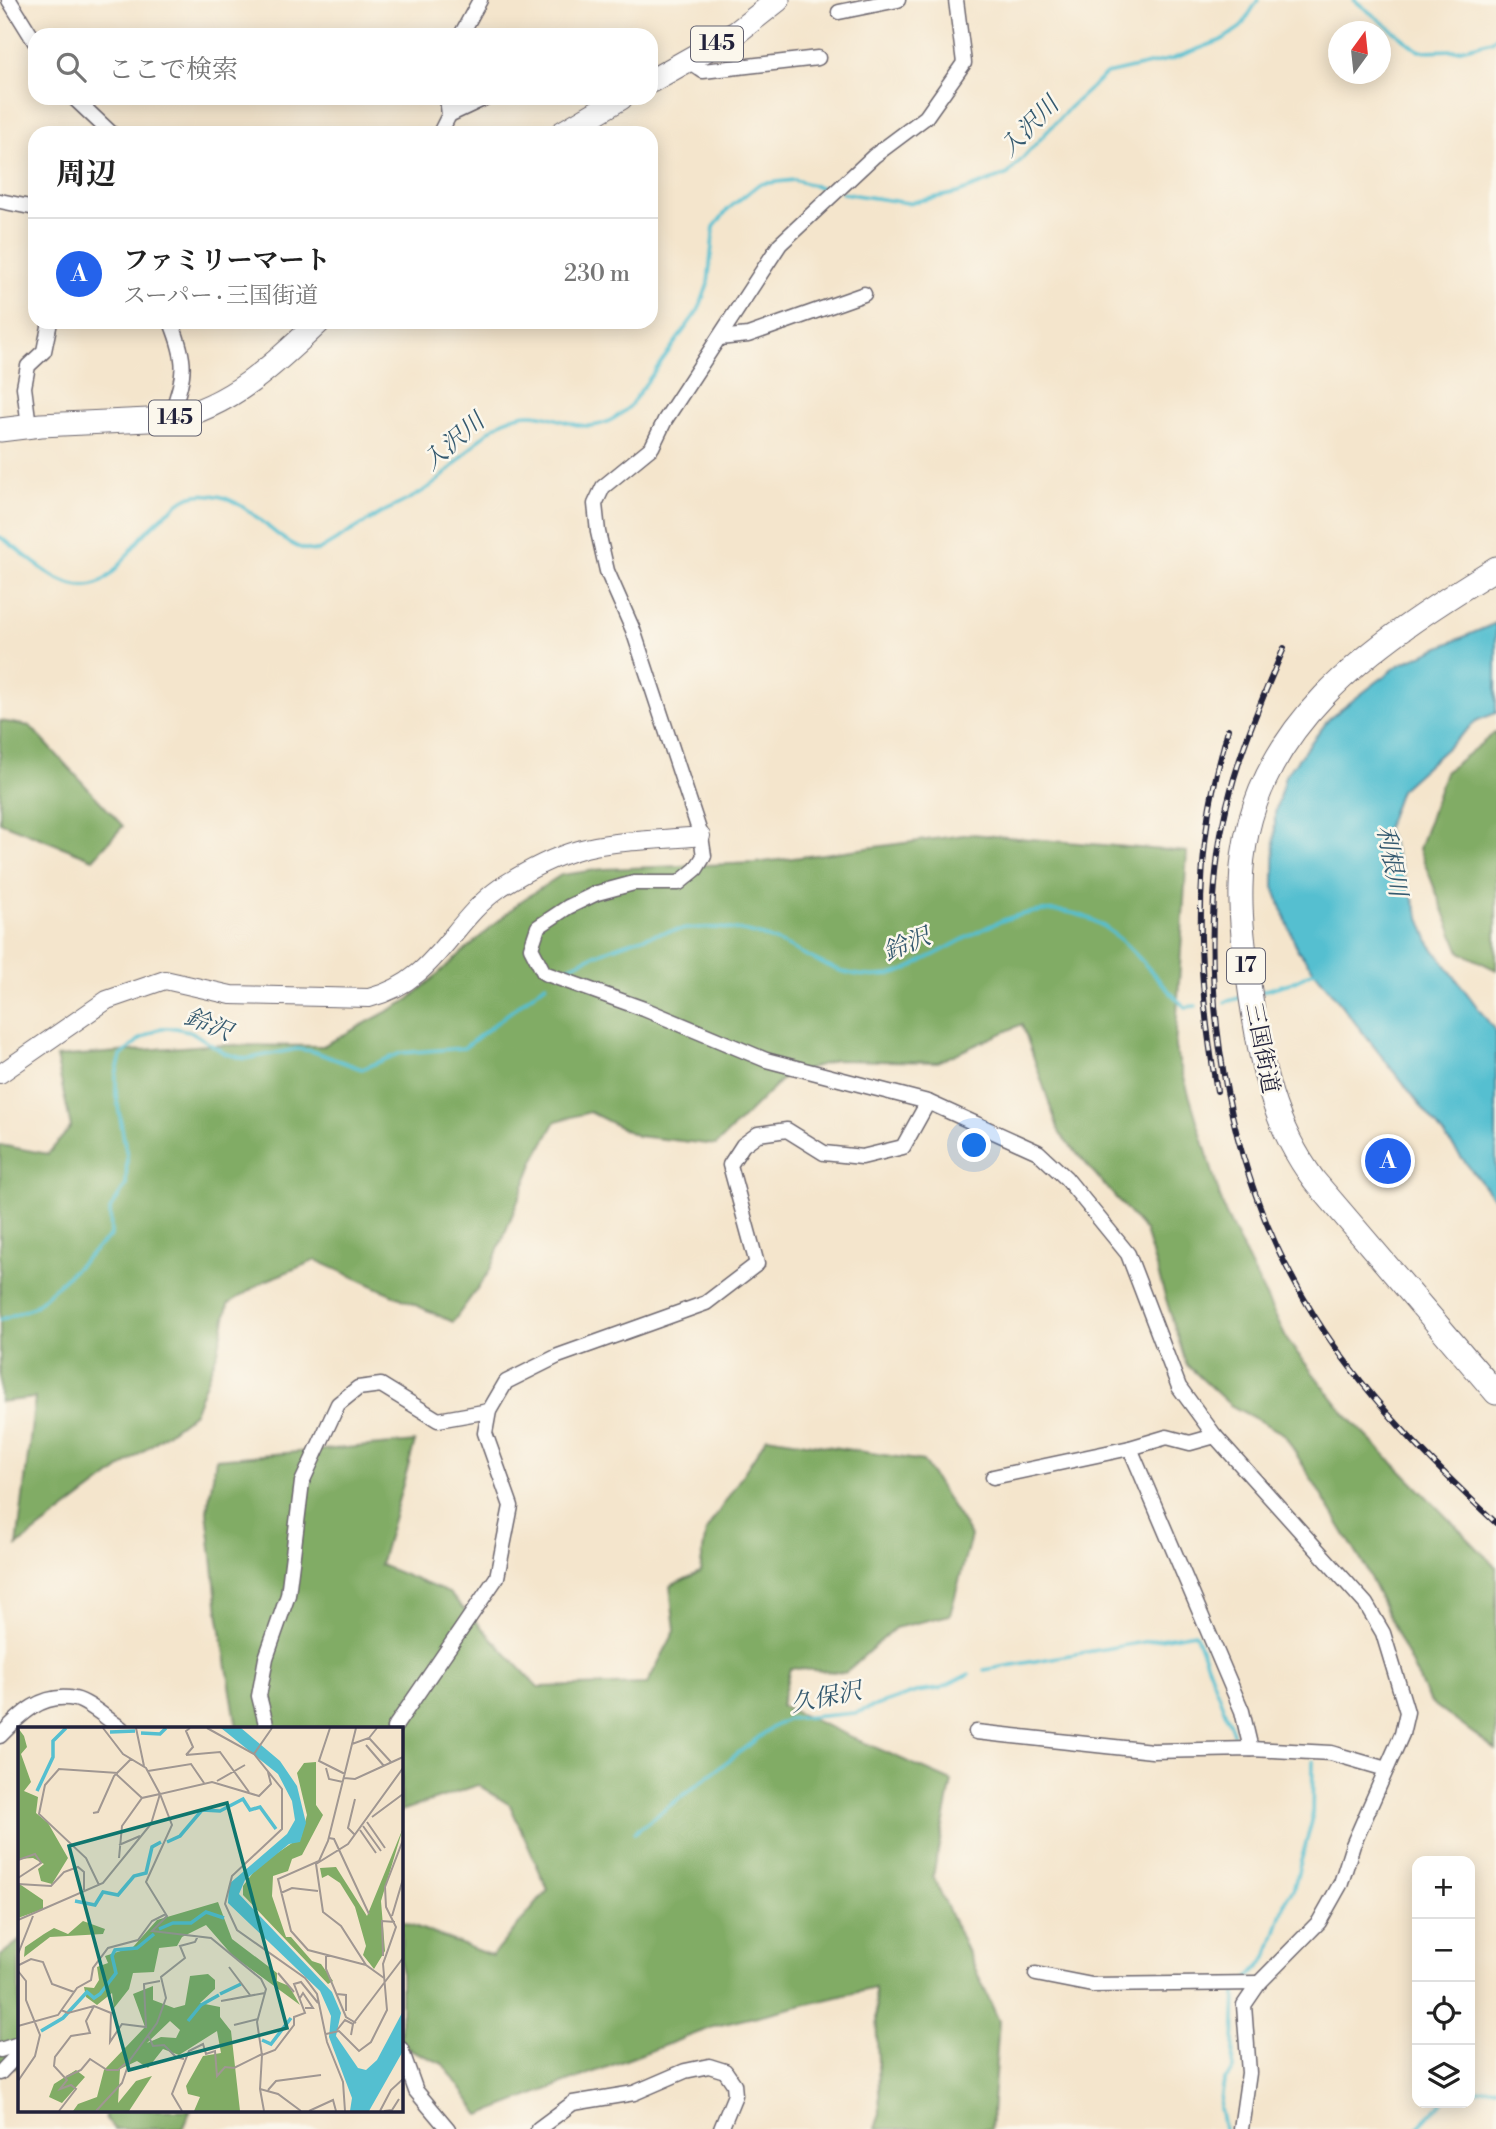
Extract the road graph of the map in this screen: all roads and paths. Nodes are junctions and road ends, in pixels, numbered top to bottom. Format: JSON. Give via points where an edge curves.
{"nodes":[{"id":1,"x":9,"y":0,"type":"edge"},
{"id":2,"x":480,"y":0,"type":"edge"},
{"id":3,"x":778,"y":0,"type":"edge"},
{"id":4,"x":898,"y":0,"type":"edge"},
{"id":5,"x":956,"y":0,"type":"edge"},
{"id":6,"x":839,"y":12,"type":"dead end"},
{"id":7,"x":465,"y":28,"type":"edge"},
{"id":8,"x":28,"y":31,"type":"edge"},
{"id":9,"x":818,"y":58,"type":"dead end"},
{"id":10,"x":687,"y":61,"type":"junction"},
{"id":11,"x":658,"y":77,"type":"edge"},
{"id":12,"x":81,"y":105,"type":"edge"},
{"id":13,"x":448,"y":105,"type":"edge"},
{"id":14,"x":470,"y":105,"type":"edge"},
{"id":15,"x":609,"y":105,"type":"edge"},
{"id":16,"x":449,"y":115,"type":"junction"},
{"id":17,"x":104,"y":126,"type":"edge"},
{"id":18,"x":444,"y":126,"type":"edge"},
{"id":19,"x":574,"y":126,"type":"edge"},
{"id":20,"x":0,"y":201,"type":"edge"},
{"id":21,"x":28,"y":207,"type":"edge"},
{"id":22,"x":864,"y":294,"type":"dead end"},
{"id":23,"x":49,"y":329,"type":"edge"},
{"id":24,"x":174,"y":329,"type":"edge"},
{"id":25,"x":312,"y":329,"type":"edge"},
{"id":26,"x":719,"y":338,"type":"junction"},
{"id":27,"x":170,"y":419,"type":"junction"},
{"id":28,"x":29,"y":426,"type":"junction"},
{"id":29,"x":0,"y":430,"type":"edge"},
{"id":30,"x":1496,"y":568,"type":"edge"},
{"id":31,"x":701,"y":836,"type":"junction"},
{"id":32,"x":0,"y":1074,"type":"edge"},
{"id":33,"x":928,"y":1102,"type":"junction"},
{"id":34,"x":1496,"y":1393,"type":"edge"},
{"id":35,"x":489,"y":1411,"type":"junction"},
{"id":36,"x":1215,"y":1436,"type":"junction"},
{"id":37,"x":1130,"y":1448,"type":"junction"},
{"id":38,"x":993,"y":1476,"type":"dead end"},
{"id":39,"x":119,"y":1727,"type":"edge"},
{"id":40,"x":267,"y":1727,"type":"edge"},
{"id":41,"x":395,"y":1727,"type":"edge"},
{"id":42,"x":976,"y":1732,"type":"dead end"},
{"id":43,"x":0,"y":1736,"type":"edge"},
{"id":44,"x":1251,"y":1749,"type":"junction"},
{"id":45,"x":1386,"y":1769,"type":"junction"},
{"id":46,"x":1036,"y":1974,"type":"dead end"},
{"id":47,"x":1259,"y":1983,"type":"junction"},
{"id":48,"x":18,"y":2044,"type":"edge"},
{"id":49,"x":0,"y":2050,"type":"edge"},
{"id":50,"x":402,"y":2052,"type":"edge"},
{"id":51,"x":18,"y":2054,"type":"edge"},
{"id":52,"x":0,"y":2073,"type":"edge"},
{"id":53,"x":448,"y":2129,"type":"edge"},
{"id":54,"x":538,"y":2129,"type":"edge"},
{"id":55,"x":721,"y":2129,"type":"edge"},
{"id":56,"x":1241,"y":2129,"type":"edge"}],
"edges":[{"from":1,"to":8,"type":"street"},
{"from":2,"to":7,"type":"street"},
{"from":3,"to":10,"type":"highway","number":"145","via":[[736,33]]},
{"from":4,"to":6,"type":"street"},
{"from":5,"to":26,"type":"street","via":[[964,63],[926,117],[874,156],[780,244]]},
{"from":9,"to":10,"type":"street","via":[[703,71]]},
{"from":10,"to":11,"type":"highway","number":"145"},
{"from":12,"to":17,"type":"street"},
{"from":13,"to":16,"type":"street"},
{"from":14,"to":16,"type":"street"},
{"from":15,"to":19,"type":"highway"},
{"from":16,"to":18,"type":"street"},
{"from":20,"to":21,"type":"street"},
{"from":22,"to":26,"type":"street","via":[[748,335]]},
{"from":23,"to":28,"type":"street","via":[[44,351],[28,366],[24,387]]},
{"from":24,"to":27,"type":"street","via":[[185,373]]},
{"from":25,"to":27,"type":"highway","number":"145","via":[[272,367],[212,405]]},
{"from":26,"to":31,"type":"street","via":[[652,447],[603,487],[595,504],[607,571],[633,630]]},
{"from":27,"to":28,"type":"highway","number":"145"},
{"from":28,"to":29,"type":"highway","number":"145"},
{"from":30,"to":34,"type":"highway","name":"三国街道","number":"17","via":[[1360,662],[1300,720],[1283,744],[1259,797],[1241,886],[1244,950],[1258,1046],[1277,1120],[1290,1147]]},
{"from":31,"to":32,"type":"street","via":[[579,849],[554,860],[501,888],[472,912],[424,971],[388,993],[369,998],[231,995],[165,980],[107,1000]]},
{"from":31,"to":33,"type":"street","via":[[704,856],[679,883],[634,883],[597,893],[538,927],[531,948],[544,973],[765,1060]]},
{"from":33,"to":35,"type":"street","via":[[903,1147],[862,1157],[824,1153],[787,1130],[758,1134],[743,1144],[730,1165],[757,1264],[706,1303],[558,1356],[506,1382]]},
{"from":33,"to":36,"type":"street","via":[[1038,1152],[1066,1178],[1128,1254],[1179,1387]]},
{"from":35,"to":40,"type":"street","via":[[438,1420],[382,1385],[358,1388],[338,1404],[302,1482],[288,1595],[266,1658],[259,1696]]},
{"from":35,"to":41,"type":"street","via":[[485,1433],[511,1506],[497,1577]]},
{"from":36,"to":37,"type":"street","via":[[1190,1443],[1167,1437]]},
{"from":36,"to":45,"type":"street","via":[[1366,1604],[1383,1633],[1407,1712]]},
{"from":37,"to":38,"type":"street"},
{"from":37,"to":44,"type":"street","via":[[1242,1710]]},
{"from":39,"to":43,"type":"street","via":[[76,1699],[47,1699],[31,1706]]},
{"from":42,"to":44,"type":"street","via":[[1152,1751]]},
{"from":44,"to":45,"type":"street","via":[[1331,1753]]},
{"from":45,"to":47,"type":"street","via":[[1341,1883],[1319,1922]]},
{"from":46,"to":47,"type":"street","via":[[1092,1985]]},
{"from":47,"to":56,"type":"street","via":[[1244,2005],[1249,2073]]},
{"from":48,"to":49,"type":"street"},
{"from":50,"to":53,"type":"street","via":[[416,2091]]},
{"from":51,"to":52,"type":"street"},
{"from":54,"to":55,"type":"street","via":[[573,2103],[634,2093],[709,2066],[724,2071],[734,2084],[735,2095]]}]}
